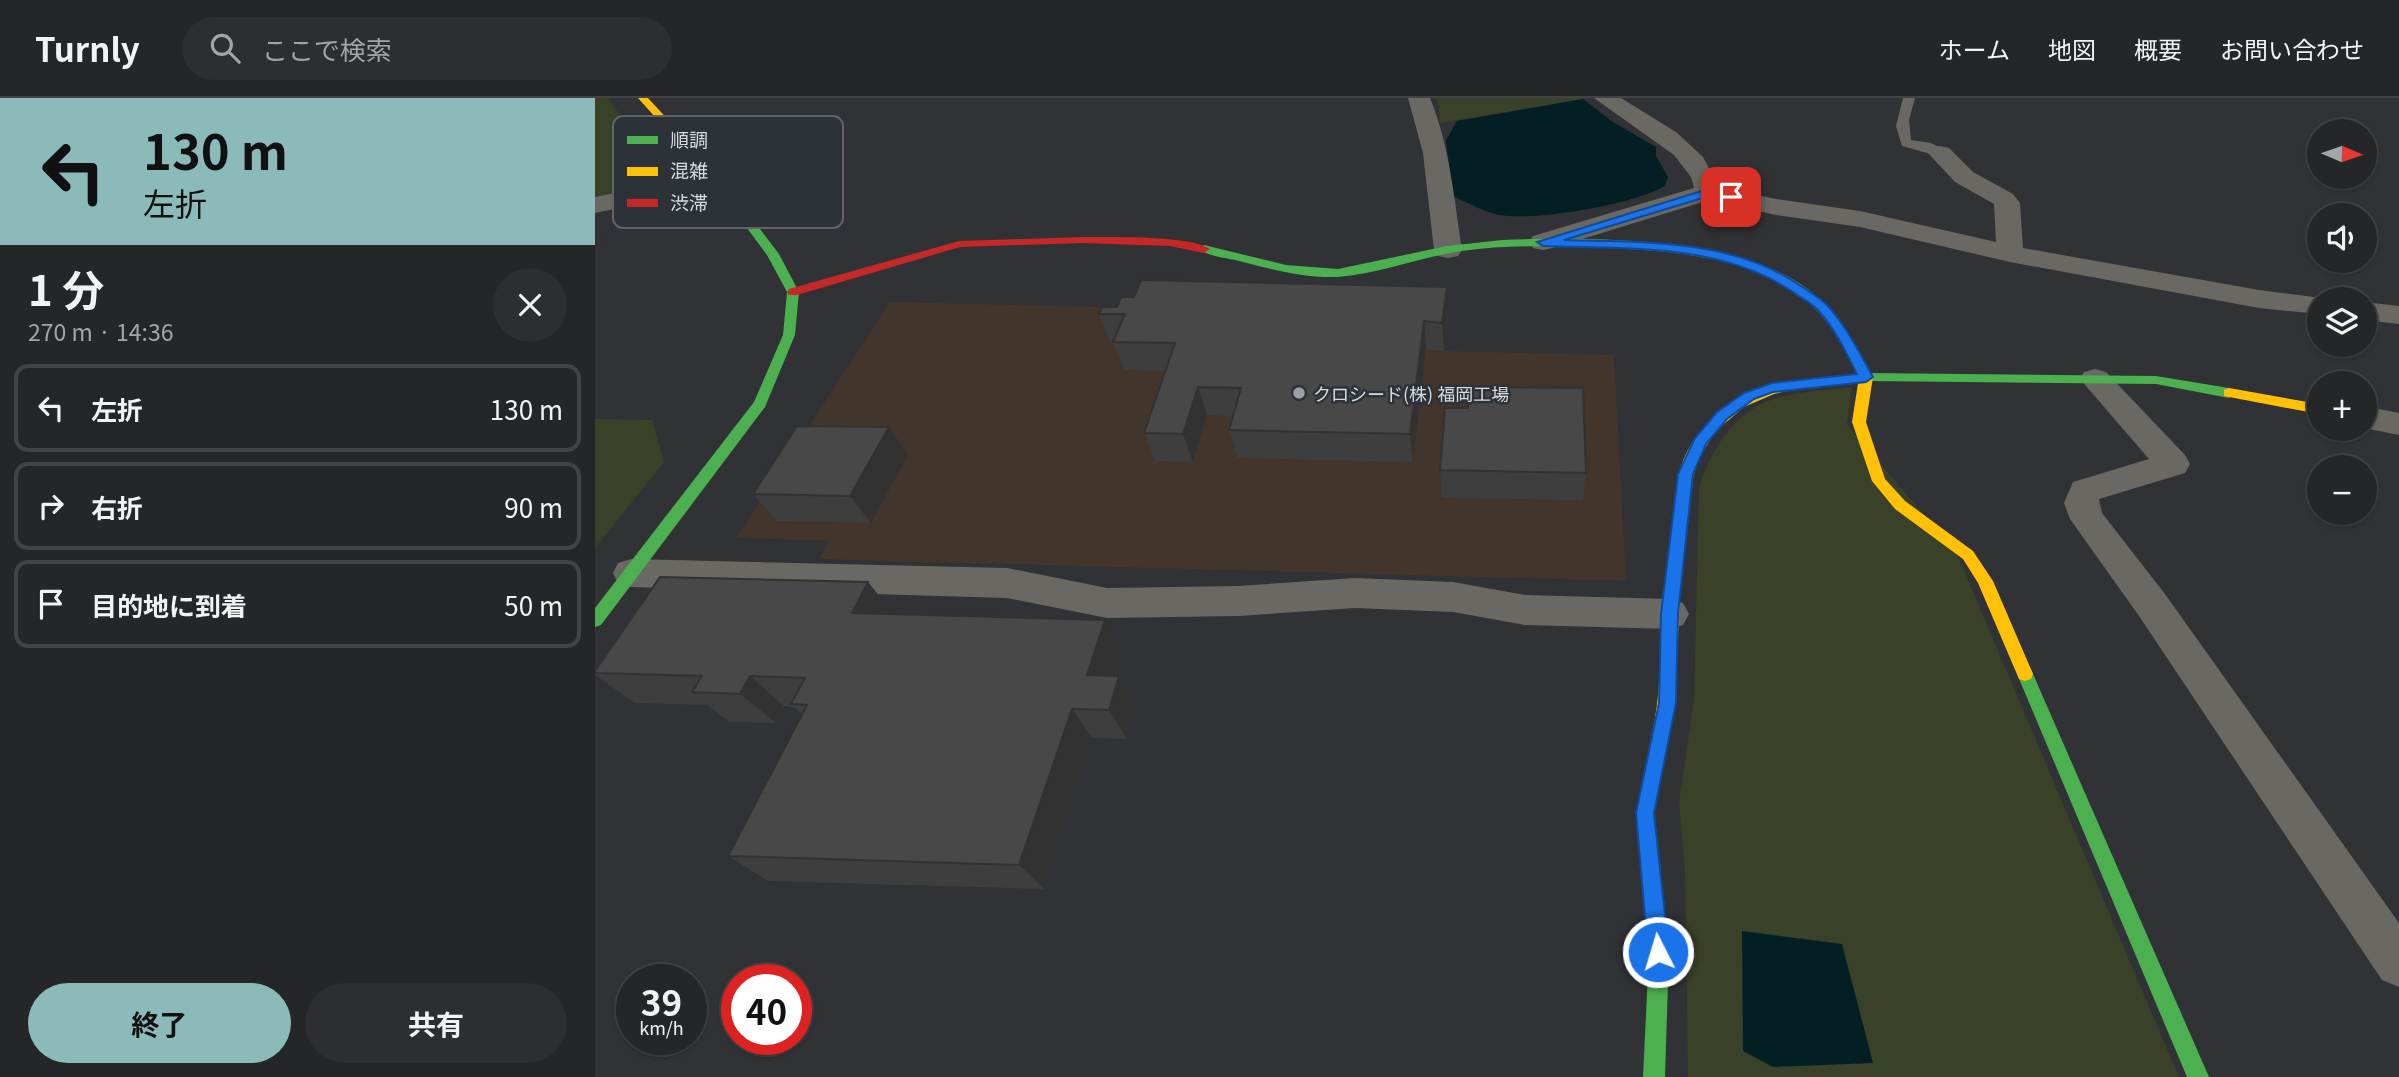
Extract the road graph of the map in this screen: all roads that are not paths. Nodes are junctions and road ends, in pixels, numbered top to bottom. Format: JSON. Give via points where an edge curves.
{"nodes":[{"id":1,"x":643,"y":98,"type":"edge"},
{"id":2,"x":1419,"y":98,"type":"edge"},
{"id":3,"x":1605,"y":98,"type":"edge"},
{"id":4,"x":1909,"y":98,"type":"edge"},
{"id":5,"x":659,"y":116,"type":"edge"},
{"id":6,"x":1940,"y":153,"type":"joint"},
{"id":7,"x":1708,"y":192,"type":"junction"},
{"id":8,"x":613,"y":201,"type":"edge"},
{"id":9,"x":595,"y":205,"type":"edge"},
{"id":10,"x":754,"y":228,"type":"edge"},
{"id":11,"x":1543,"y":242,"type":"junction"},
{"id":12,"x":1448,"y":250,"type":"junction"},
{"id":13,"x":2010,"y":254,"type":"junction"},
{"id":14,"x":793,"y":292,"type":"junction"},
{"id":15,"x":2307,"y":304,"type":"edge"},
{"id":16,"x":2377,"y":312,"type":"edge"},
{"id":17,"x":2399,"y":314,"type":"edge"},
{"id":18,"x":1866,"y":377,"type":"junction"},
{"id":19,"x":2095,"y":379,"type":"junction"},
{"id":20,"x":2307,"y":407,"type":"edge"},
{"id":21,"x":2377,"y":420,"type":"edge"},
{"id":22,"x":2399,"y":424,"type":"edge"},
{"id":23,"x":631,"y":573,"type":"junction"},
{"id":24,"x":1669,"y":614,"type":"junction"},
{"id":25,"x":595,"y":620,"type":"edge"},
{"id":26,"x":2399,"y":962,"type":"edge"},
{"id":27,"x":1654,"y":1077,"type":"edge"},
{"id":28,"x":2198,"y":1077,"type":"edge"}],
"edges":[{"from":1,"to":5,"type":"street"},
{"from":2,"to":12,"type":"street","via":[[1435,153]]},
{"from":3,"to":7,"type":"street","via":[[1697,162]]},
{"from":4,"to":6,"type":"lane","via":[[1903,114],[1906,143]]},
{"from":6,"to":13,"type":"street","via":[[1972,183],[2003,196]]},
{"from":7,"to":11,"type":"street"},
{"from":7,"to":13,"type":"street","via":[[1860,219]]},
{"from":8,"to":9,"type":"street"},
{"from":10,"to":14,"type":"street"},
{"from":11,"to":12,"type":"street"},
{"from":11,"to":18,"type":"street","via":[[1647,246],[1738,260],[1782,279],[1821,306],[1846,338]]},
{"from":12,"to":14,"type":"street","via":[[1338,273],[1287,272],[1240,256],[1170,243],[959,244]]},
{"from":13,"to":15,"type":"street"},
{"from":14,"to":23,"type":"street","via":[[789,335],[760,404]]},
{"from":16,"to":17,"type":"street"},
{"from":18,"to":19,"type":"street"},
{"from":18,"to":24,"type":"street","via":[[1772,388],[1749,396],[1707,433],[1686,474]]},
{"from":18,"to":28,"type":"street","via":[[1859,422],[1879,481],[1900,505],[1968,555],[1986,581]]},
{"from":19,"to":20,"type":"street","via":[[2157,380]]},
{"from":19,"to":26,"type":"street","via":[[2173,464],[2085,491],[2081,503],[2087,519],[2152,605]]},
{"from":21,"to":22,"type":"street"},
{"from":23,"to":24,"type":"street","via":[[1007,583],[1107,603],[1355,593],[1453,597],[1525,610]]},
{"from":23,"to":25,"type":"street"},
{"from":24,"to":27,"type":"street","via":[[1667,703],[1645,813],[1658,952]]}]}
